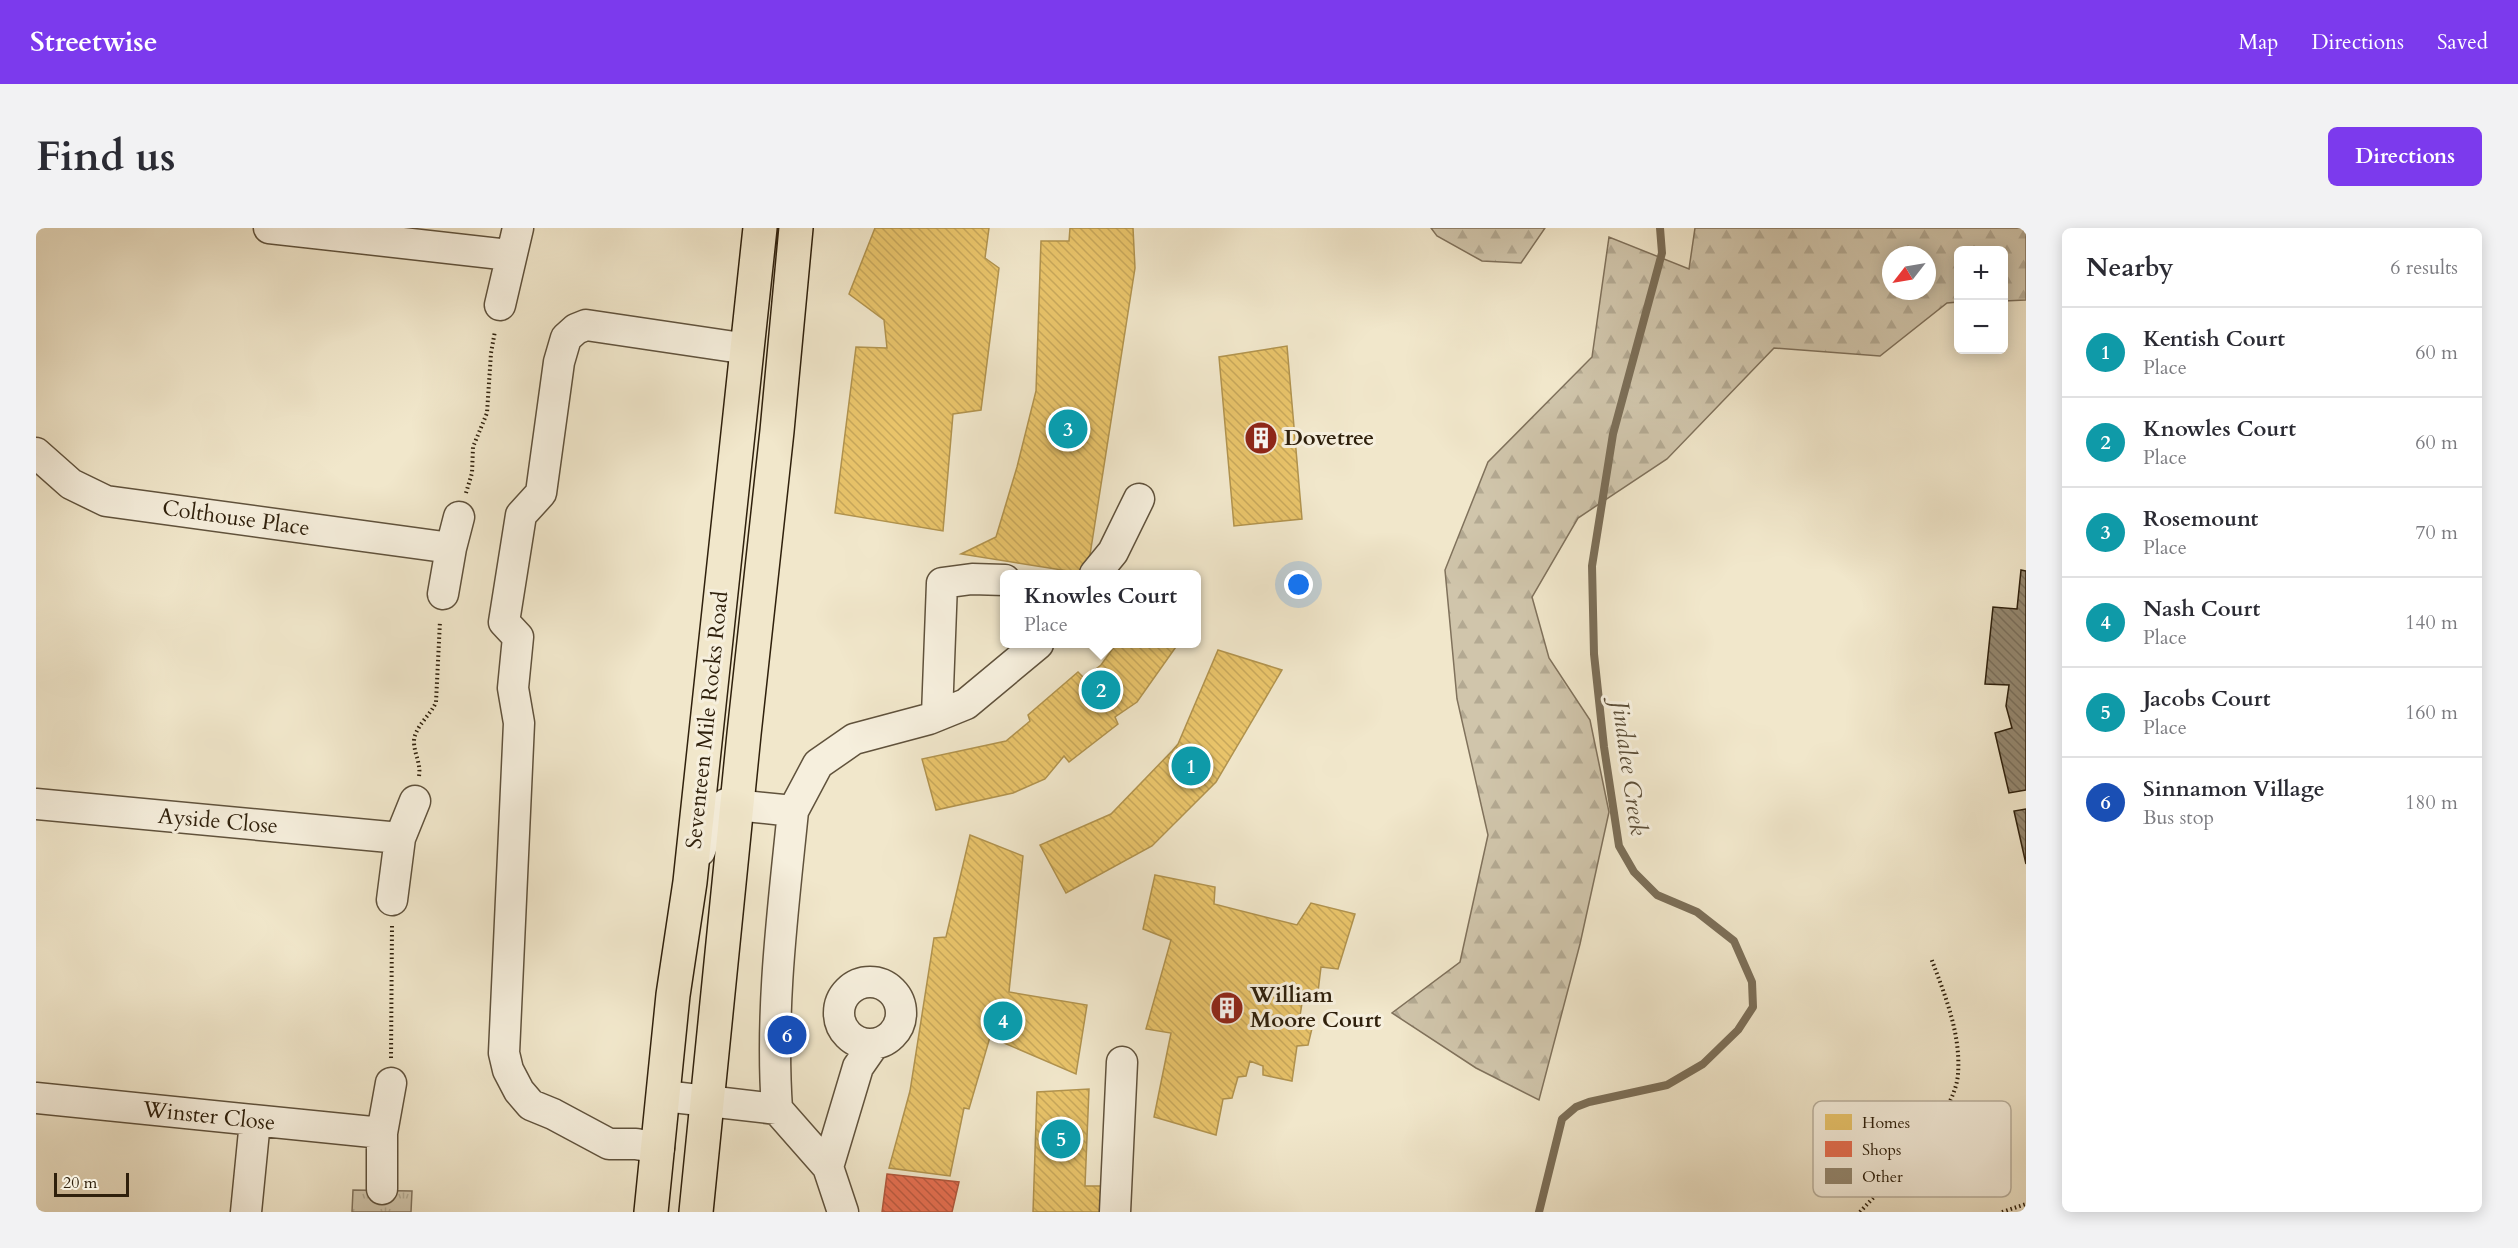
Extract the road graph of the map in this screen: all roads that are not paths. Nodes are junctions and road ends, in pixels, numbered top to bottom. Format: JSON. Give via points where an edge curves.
{"nodes":[{"id":1,"x":269,"y":228,"type":"edge"},
{"id":2,"x":760,"y":228,"type":"edge"},
{"id":3,"x":796,"y":228,"type":"edge"},
{"id":4,"x":514,"y":242,"type":"edge"},
{"id":5,"x":500,"y":305,"type":"road end"},
{"id":6,"x":748,"y":349,"type":"junction"},
{"id":7,"x":36,"y":453,"type":"edge"},
{"id":8,"x":1139,"y":499,"type":"dead end"},
{"id":9,"x":459,"y":517,"type":"road end"},
{"id":10,"x":451,"y":548,"type":"junction"},
{"id":11,"x":1098,"y":570,"type":"edge"},
{"id":12,"x":1000,"y":580,"type":"edge"},
{"id":13,"x":443,"y":594,"type":"road end"},
{"id":14,"x":1033,"y":648,"type":"edge"},
{"id":15,"x":937,"y":715,"type":"junction"},
{"id":16,"x":415,"y":801,"type":"road end"},
{"id":17,"x":36,"y":804,"type":"edge"},
{"id":18,"x":737,"y":805,"type":"junction"},
{"id":19,"x":793,"y":811,"type":"junction"},
{"id":20,"x":400,"y":838,"type":"junction"},
{"id":21,"x":690,"y":882,"type":"junction"},
{"id":22,"x":392,"y":900,"type":"road end"},
{"id":23,"x":860,"y":1048,"type":"dead end"},
{"id":24,"x":1122,"y":1062,"type":"dead end"},
{"id":25,"x":391,"y":1083,"type":"road end"},
{"id":26,"x":664,"y":1096,"type":"junction"},
{"id":27,"x":36,"y":1098,"type":"edge"},
{"id":28,"x":708,"y":1101,"type":"junction"},
{"id":29,"x":777,"y":1109,"type":"junction"},
{"id":30,"x":255,"y":1121,"type":"junction"},
{"id":31,"x":382,"y":1133,"type":"junction"},
{"id":32,"x":659,"y":1148,"type":"junction"},
{"id":33,"x":828,"y":1167,"type":"junction"},
{"id":34,"x":381,"y":1189,"type":"dead end"},
{"id":35,"x":246,"y":1212,"type":"edge"},
{"id":36,"x":651,"y":1212,"type":"edge"},
{"id":37,"x":696,"y":1212,"type":"edge"},
{"id":38,"x":843,"y":1212,"type":"edge"},
{"id":39,"x":1115,"y":1212,"type":"edge"}],
"edges":[{"from":1,"to":4,"type":"street"},
{"from":2,"to":6,"type":"main road","name":"Seventeen Mile Rocks Road"},
{"from":3,"to":18,"type":"main road","name":"Seventeen Mile Rocks Road"},
{"from":4,"to":5,"type":"street"},
{"from":6,"to":21,"type":"main road","name":"Seventeen Mile Rocks Road"},
{"from":6,"to":32,"type":"street","via":[[585,325],[566,338],[558,362],[542,493],[521,514],[504,622],[518,637],[513,688],[519,723],[504,1053],[508,1070],[531,1105],[609,1144]]},
{"from":7,"to":10,"type":"street","name":"Colthouse Place","via":[[71,483],[106,501]]},
{"from":8,"to":11,"type":"street","via":[[1113,552]]},
{"from":9,"to":10,"type":"street"},
{"from":10,"to":13,"type":"street"},
{"from":12,"to":15,"type":"street","via":[[942,583]]},
{"from":14,"to":15,"type":"street","via":[[966,704]]},
{"from":15,"to":19,"type":"street","via":[[854,739],[818,764]]},
{"from":16,"to":20,"type":"street"},
{"from":17,"to":20,"type":"street","name":"Ayside Close"},
{"from":18,"to":19,"type":"street"},
{"from":18,"to":21,"type":"street","via":[[726,804],[713,815]]},
{"from":18,"to":28,"type":"main road","name":"Seventeen Mile Rocks Road"},
{"from":19,"to":29,"type":"street","via":[[776,983]]},
{"from":20,"to":22,"type":"street"},
{"from":21,"to":26,"type":"main road","name":"Seventeen Mile Rocks Road","via":[[673,995]]},
{"from":23,"to":33,"type":"street"},
{"from":24,"to":39,"type":"street"},
{"from":25,"to":31,"type":"street"},
{"from":26,"to":28,"type":"street"},
{"from":26,"to":32,"type":"main road","name":"Seventeen Mile Rocks Road"},
{"from":27,"to":30,"type":"street","name":"Winster Close"},
{"from":28,"to":29,"type":"street"},
{"from":28,"to":37,"type":"main road","name":"Seventeen Mile Rocks Road"},
{"from":29,"to":33,"type":"street"},
{"from":30,"to":31,"type":"street","name":"Winster Close"},
{"from":30,"to":35,"type":"street"},
{"from":31,"to":34,"type":"street"},
{"from":32,"to":36,"type":"main road","name":"Seventeen Mile Rocks Road"},
{"from":33,"to":38,"type":"street"}]}
